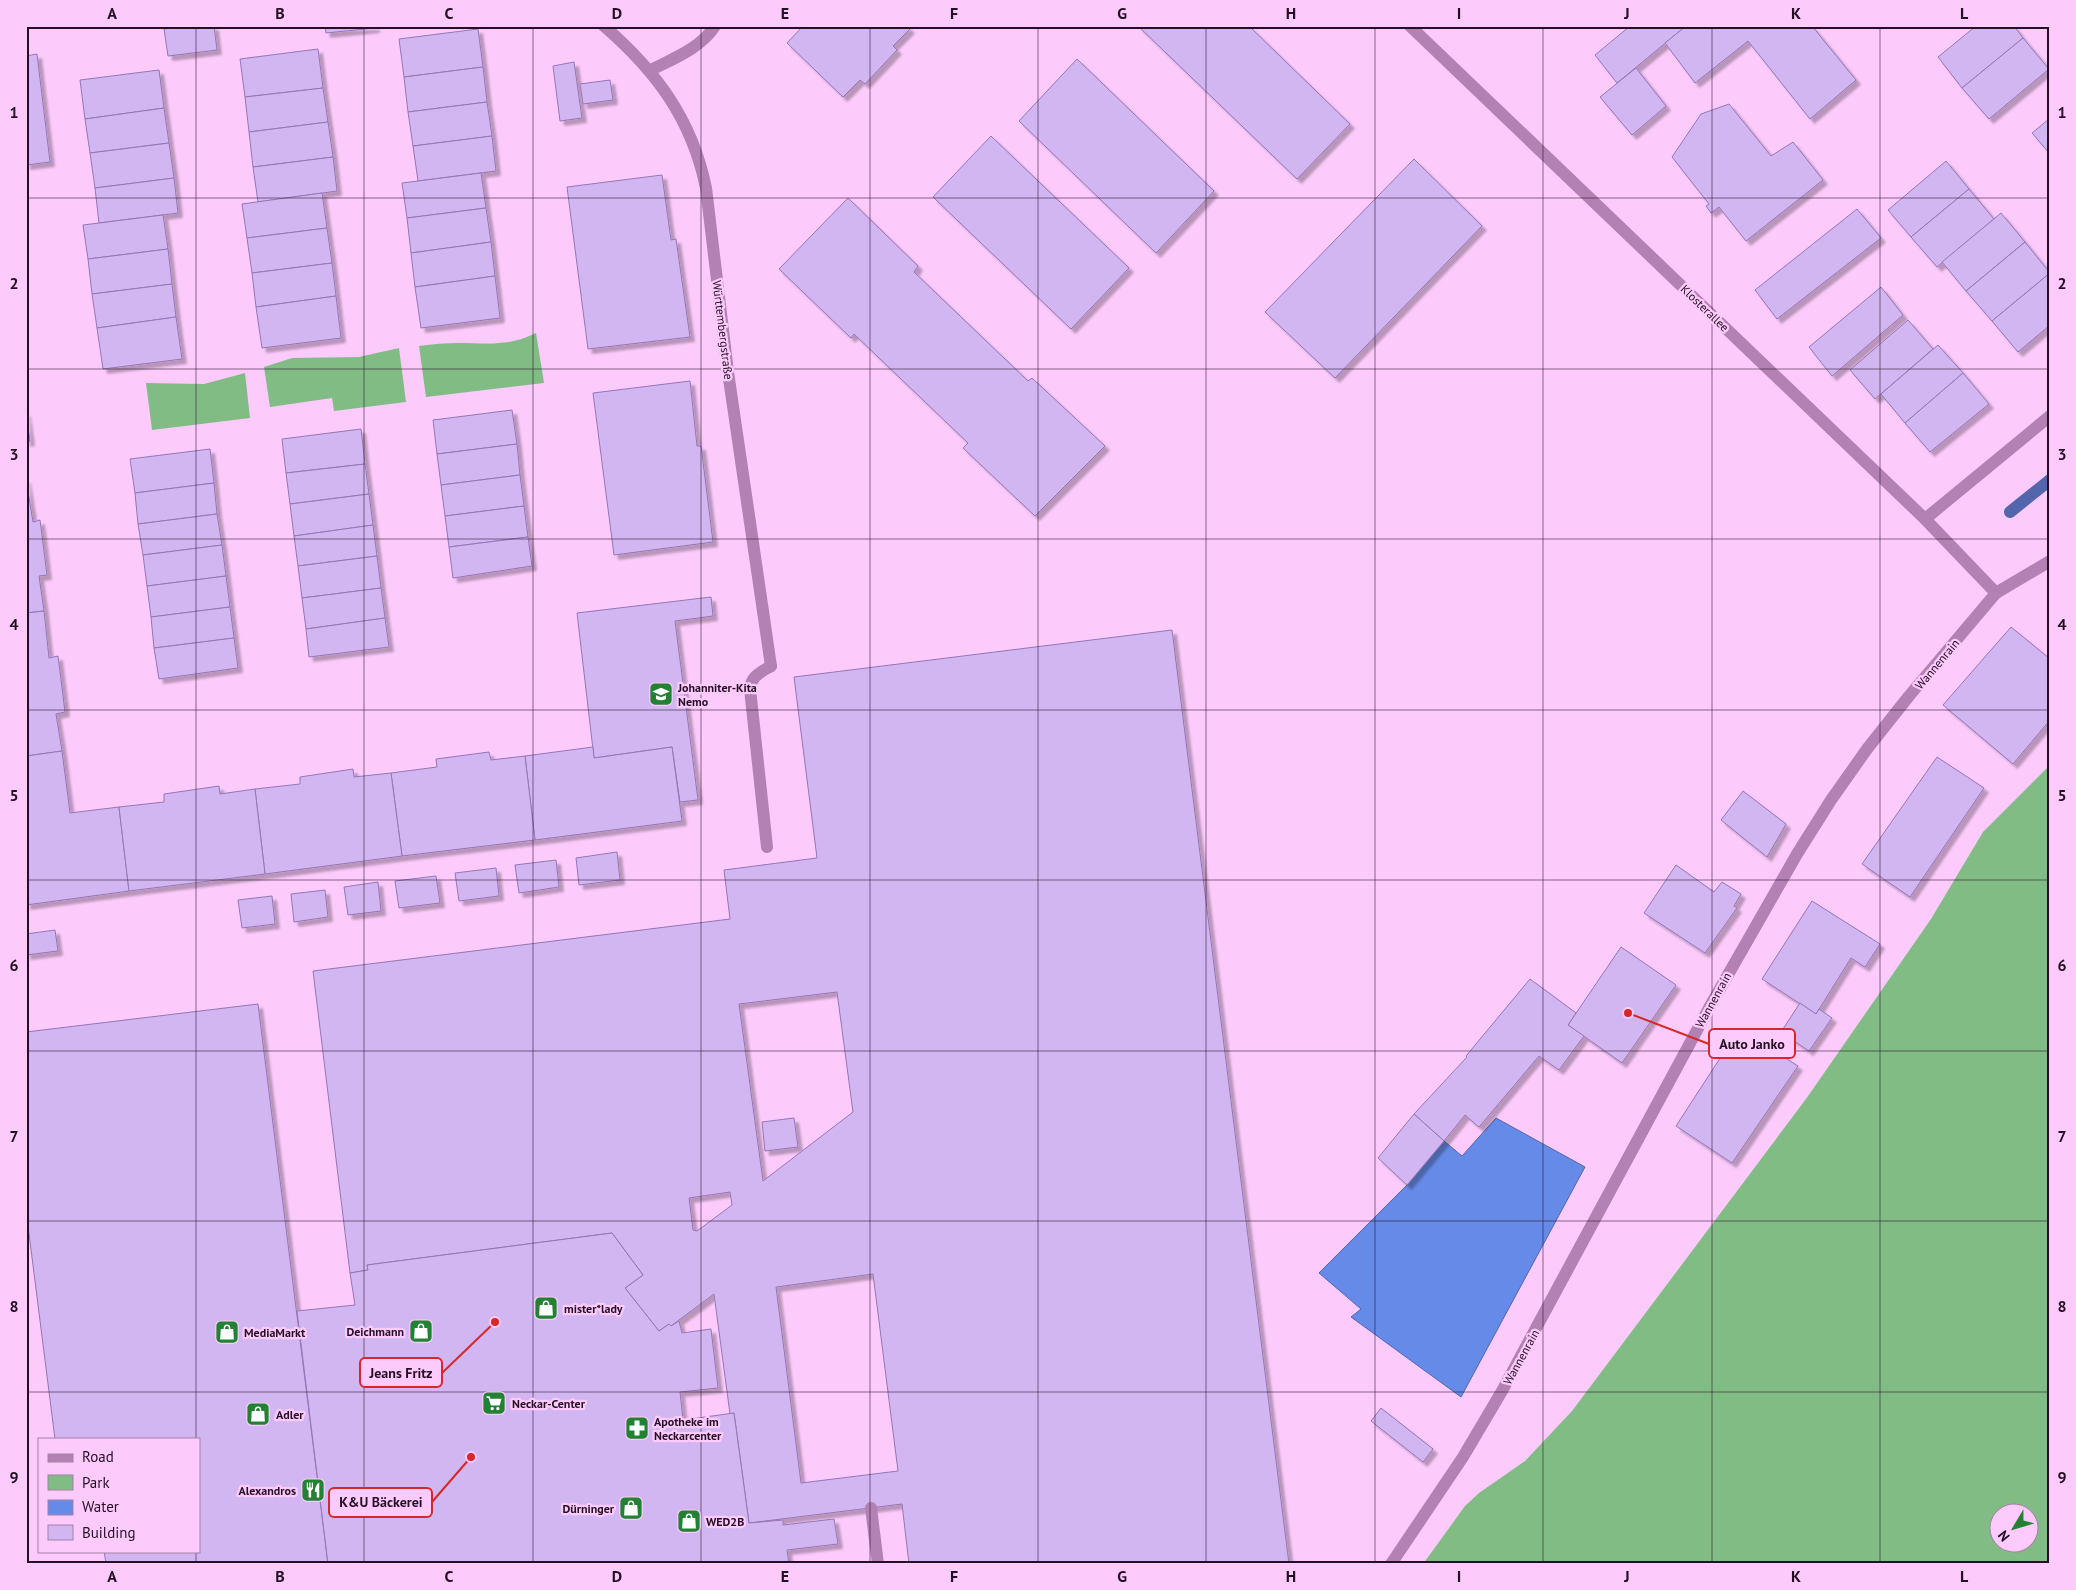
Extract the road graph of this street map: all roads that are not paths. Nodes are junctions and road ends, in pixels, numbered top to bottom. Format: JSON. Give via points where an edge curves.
{"nodes":[{"id":1,"x":604,"y":26,"type":"edge"},
{"id":2,"x":715,"y":26,"type":"edge"},
{"id":3,"x":1410,"y":26,"type":"edge"},
{"id":4,"x":649,"y":71,"type":"junction"},
{"id":5,"x":2050,"y":416,"type":"edge"},
{"id":6,"x":1925,"y":519,"type":"junction"},
{"id":7,"x":2050,"y":561,"type":"edge"},
{"id":8,"x":1996,"y":593,"type":"junction"},
{"id":9,"x":767,"y":848,"type":"dead end"},
{"id":10,"x":871,"y":1508,"type":"dead end"},
{"id":11,"x":878,"y":1564,"type":"edge"},
{"id":12,"x":1390,"y":1564,"type":"edge"}],
"edges":[{"from":1,"to":4,"type":"street","name":"Württembergstraße"},
{"from":2,"to":4,"type":"street","via":[[693,48]]},
{"from":3,"to":6,"type":"street","name":"Klosterallee"},
{"from":4,"to":9,"type":"street","name":"Württembergstraße","via":[[683,120],[696,150],[706,188],[728,372],[771,666],[755,676],[750,688]]},
{"from":5,"to":6,"type":"street"},
{"from":6,"to":8,"type":"street","name":"Klosterallee"},
{"from":7,"to":8,"type":"street","name":"Wannenrain"},
{"from":8,"to":12,"type":"street","name":"Wannenrain","via":[[1867,749],[1797,854],[1709,1008],[1494,1405],[1463,1457]]},
{"from":10,"to":11,"type":"street"}]}
